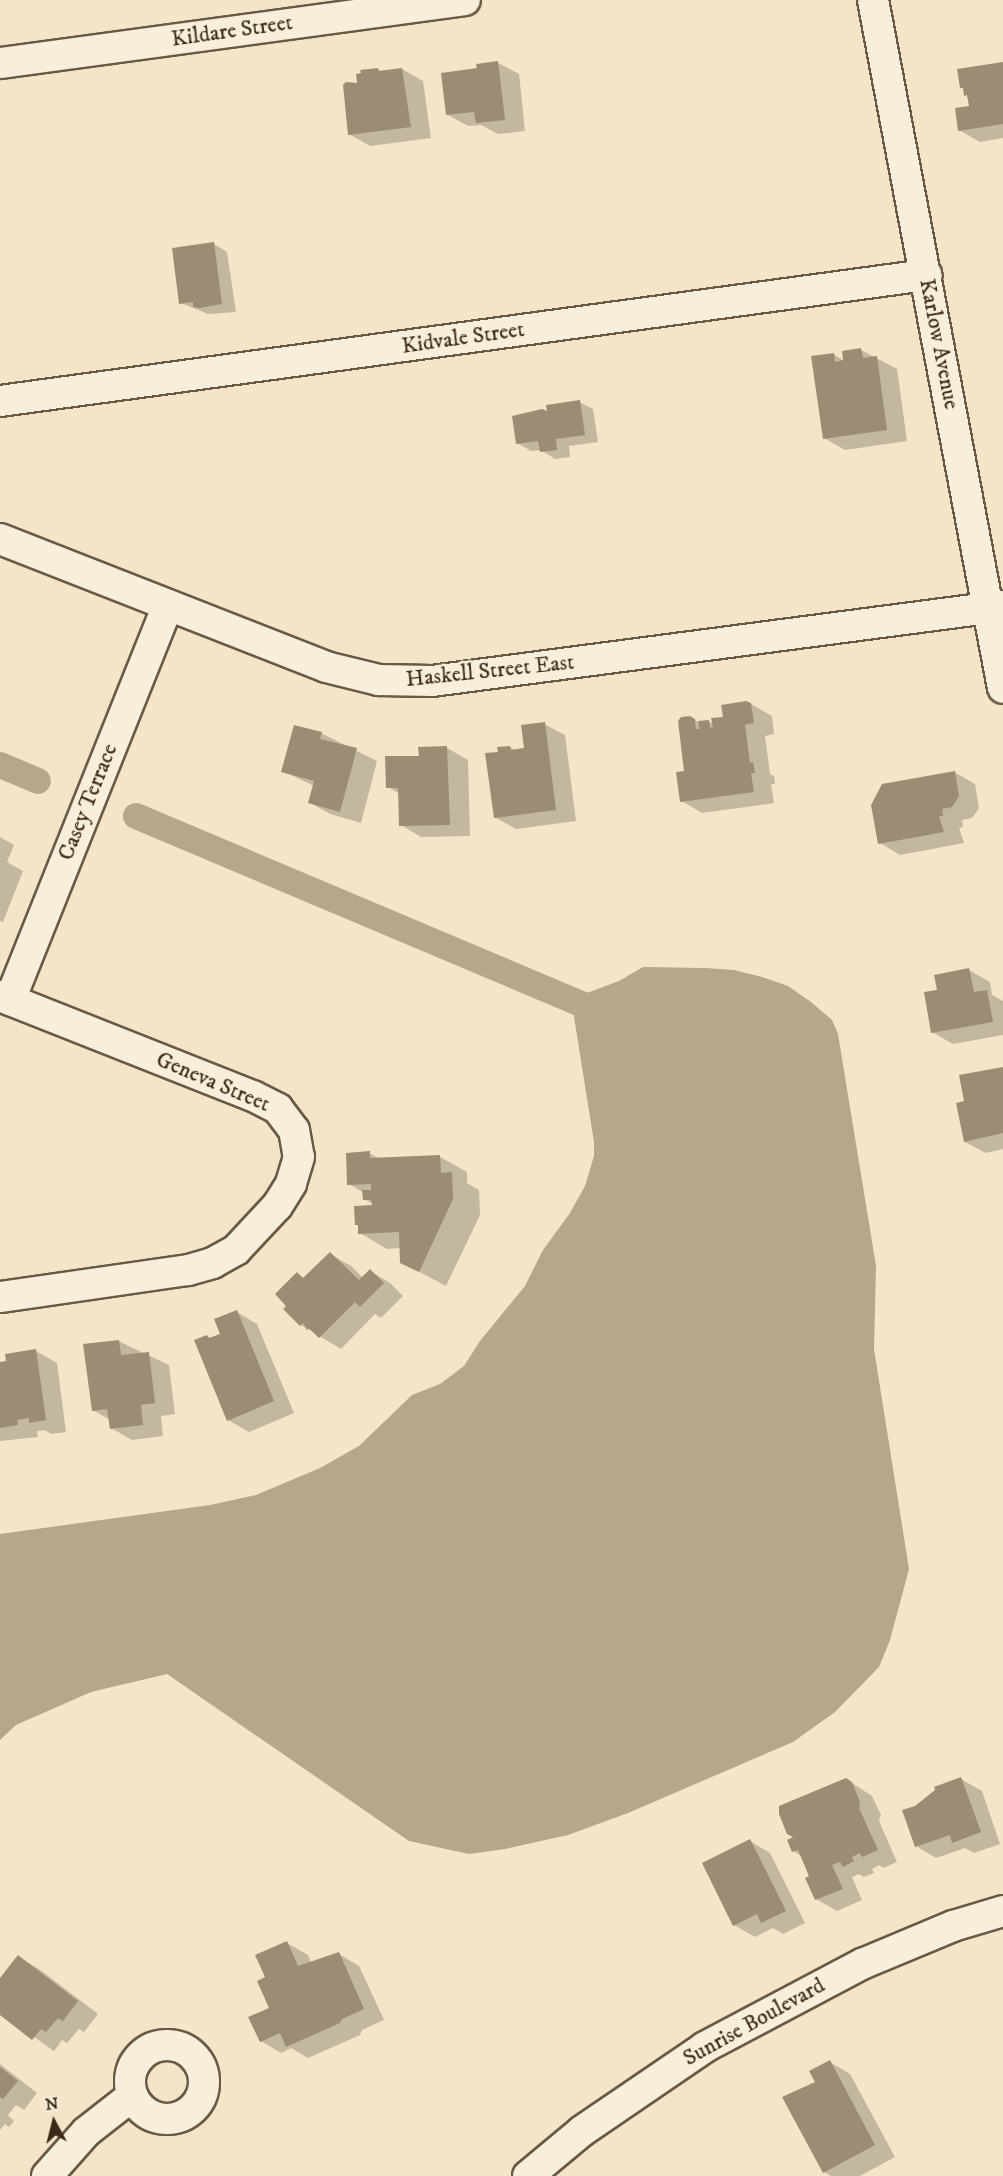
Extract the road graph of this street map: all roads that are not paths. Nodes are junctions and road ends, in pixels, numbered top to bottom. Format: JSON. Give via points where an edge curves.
{"nodes":[{"id":1,"x":465,"y":0,"type":"edge"},
{"id":2,"x":873,"y":0,"type":"edge"},
{"id":3,"x":0,"y":63,"type":"edge"},
{"id":4,"x":926,"y":275,"type":"junction"},
{"id":5,"x":0,"y":401,"type":"edge"},
{"id":6,"x":0,"y":539,"type":"edge"},
{"id":7,"x":168,"y":605,"type":"junction"},
{"id":8,"x":995,"y":606,"type":"edge"},
{"id":9,"x":1003,"y":688,"type":"edge"},
{"id":10,"x":5,"y":998,"type":"edge"},
{"id":11,"x":0,"y":1297,"type":"edge"},
{"id":12,"x":1003,"y":1911,"type":"edge"},
{"id":13,"x":132,"y":2096,"type":"dead end"},
{"id":14,"x":47,"y":2176,"type":"edge"},
{"id":15,"x":528,"y":2176,"type":"edge"}],
"edges":[{"from":1,"to":3,"type":"street","name":"Kildare Street"},
{"from":2,"to":4,"type":"street","name":"Karlow Avenue"},
{"from":4,"to":5,"type":"street","name":"Kidvale Street"},
{"from":4,"to":8,"type":"street","name":"Karlow Avenue"},
{"from":6,"to":7,"type":"street","name":"Haskell Street East"},
{"from":7,"to":8,"type":"street","name":"Haskell Street East","via":[[326,667],[405,682]]},
{"from":7,"to":10,"type":"street","name":"Casey Terrace"},
{"from":8,"to":9,"type":"street","name":"Karlow Avenue"},
{"from":10,"to":11,"type":"street","name":"Geneva Street","via":[[278,1109],[294,1130],[299,1157],[291,1184],[278,1206],[236,1250],[213,1263]]},
{"from":12,"to":15,"type":"street","name":"Sunrise Boulevard","via":[[953,1926],[862,1964],[705,2047],[582,2131]]},
{"from":13,"to":14,"type":"street","via":[[86,2132]]}]}
